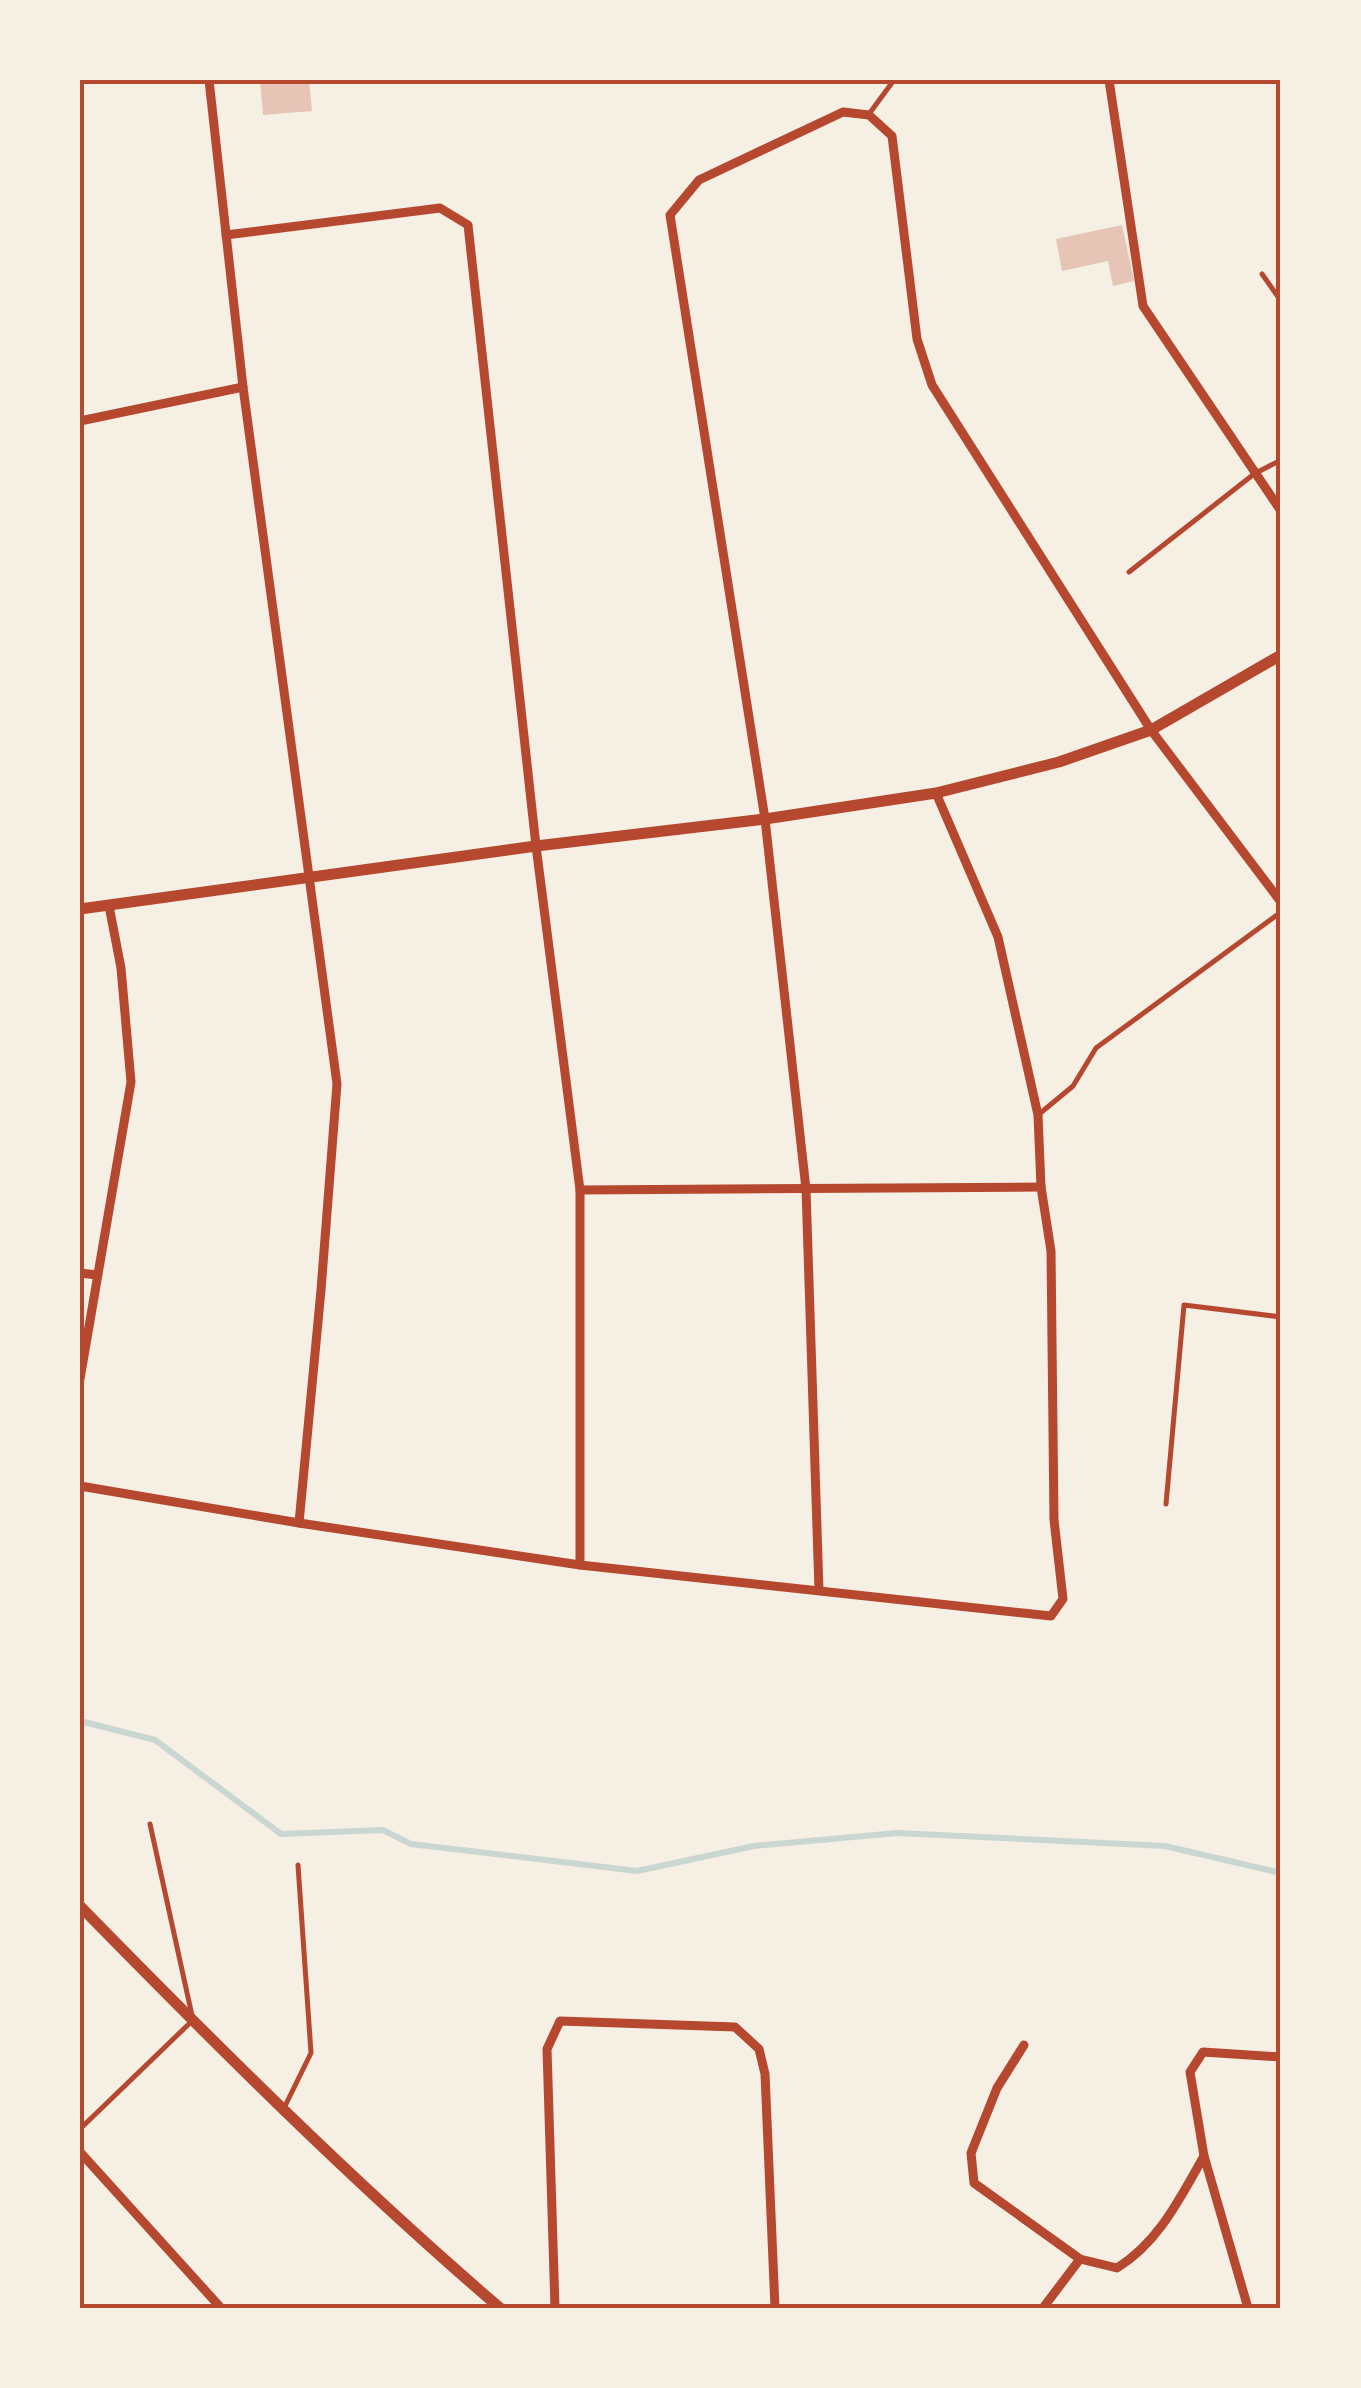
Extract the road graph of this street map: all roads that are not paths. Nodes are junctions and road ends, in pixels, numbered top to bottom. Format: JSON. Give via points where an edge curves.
{"nodes":[{"id":1,"x":209,"y":80,"type":"edge"},
{"id":2,"x":894,"y":80,"type":"edge"},
{"id":3,"x":1109,"y":80,"type":"edge"},
{"id":4,"x":869,"y":115,"type":"junction"},
{"id":5,"x":226,"y":235,"type":"junction"},
{"id":6,"x":1262,"y":274,"type":"dead end"},
{"id":7,"x":1281,"y":301,"type":"edge"},
{"id":8,"x":244,"y":386,"type":"junction"},
{"id":9,"x":80,"y":421,"type":"edge"},
{"id":10,"x":1281,"y":460,"type":"edge"},
{"id":11,"x":1254,"y":474,"type":"junction"},
{"id":12,"x":1281,"y":511,"type":"edge"},
{"id":13,"x":1129,"y":572,"type":"dead end"},
{"id":14,"x":1281,"y":654,"type":"edge"},
{"id":15,"x":1151,"y":730,"type":"junction"},
{"id":16,"x":936,"y":793,"type":"junction"},
{"id":17,"x":765,"y":819,"type":"junction"},
{"id":18,"x":536,"y":846,"type":"junction"},
{"id":19,"x":309,"y":876,"type":"junction"},
{"id":20,"x":1281,"y":902,"type":"edge"},
{"id":21,"x":110,"y":906,"type":"junction"},
{"id":22,"x":80,"y":909,"type":"edge"},
{"id":23,"x":1281,"y":912,"type":"edge"},
{"id":24,"x":1038,"y":1115,"type":"junction"},
{"id":25,"x":1042,"y":1187,"type":"junction"},
{"id":26,"x":806,"y":1189,"type":"junction"},
{"id":27,"x":580,"y":1190,"type":"junction"},
{"id":28,"x":80,"y":1274,"type":"edge"},
{"id":29,"x":98,"y":1275,"type":"junction"},
{"id":30,"x":1281,"y":1318,"type":"edge"},
{"id":31,"x":80,"y":1378,"type":"edge"},
{"id":32,"x":80,"y":1486,"type":"edge"},
{"id":33,"x":1166,"y":1504,"type":"dead end"},
{"id":34,"x":298,"y":1523,"type":"junction"},
{"id":35,"x":580,"y":1565,"type":"junction"},
{"id":36,"x":819,"y":1590,"type":"junction"},
{"id":37,"x":150,"y":1824,"type":"dead end"},
{"id":38,"x":298,"y":1866,"type":"dead end"},
{"id":39,"x":80,"y":1906,"type":"edge"},
{"id":40,"x":193,"y":2020,"type":"junction"},
{"id":41,"x":1024,"y":2045,"type":"dead end"},
{"id":42,"x":1281,"y":2057,"type":"edge"},
{"id":43,"x":284,"y":2108,"type":"junction"},
{"id":44,"x":80,"y":2129,"type":"edge"},
{"id":45,"x":80,"y":2152,"type":"edge"},
{"id":46,"x":1204,"y":2156,"type":"junction"},
{"id":47,"x":1080,"y":2259,"type":"junction"},
{"id":48,"x":221,"y":2308,"type":"edge"},
{"id":49,"x":500,"y":2308,"type":"edge"},
{"id":50,"x":556,"y":2308,"type":"edge"},
{"id":51,"x":774,"y":2308,"type":"edge"},
{"id":52,"x":1043,"y":2308,"type":"edge"},
{"id":53,"x":1248,"y":2308,"type":"edge"}],
"edges":[{"from":1,"to":5,"type":"street"},
{"from":2,"to":4,"type":"lane"},
{"from":3,"to":11,"type":"street","via":[[1143,306]]},
{"from":4,"to":15,"type":"street","via":[[892,136],[917,338],[932,385]]},
{"from":4,"to":17,"type":"street","via":[[843,112],[699,180],[670,216]]},
{"from":5,"to":8,"type":"street"},
{"from":5,"to":18,"type":"street","via":[[440,208],[468,225]]},
{"from":6,"to":7,"type":"lane"},
{"from":8,"to":9,"type":"street"},
{"from":8,"to":19,"type":"street"},
{"from":10,"to":11,"type":"lane"},
{"from":11,"to":12,"type":"street"},
{"from":11,"to":13,"type":"lane"},
{"from":14,"to":15,"type":"street"},
{"from":15,"to":16,"type":"street"},
{"from":15,"to":20,"type":"street"},
{"from":16,"to":17,"type":"street"},
{"from":16,"to":24,"type":"street","via":[[998,937]]},
{"from":17,"to":18,"type":"street"},
{"from":17,"to":26,"type":"street"},
{"from":18,"to":19,"type":"street"},
{"from":18,"to":27,"type":"street"},
{"from":19,"to":21,"type":"street"},
{"from":19,"to":34,"type":"street","via":[[337,1084]]},
{"from":21,"to":22,"type":"street"},
{"from":21,"to":29,"type":"street","via":[[131,1082]]},
{"from":23,"to":24,"type":"lane","via":[[1096,1048],[1073,1086]]},
{"from":24,"to":25,"type":"street"},
{"from":25,"to":26,"type":"street"},
{"from":25,"to":36,"type":"street","via":[[1051,1251],[1054,1520],[1062,1598],[1050,1616]]},
{"from":26,"to":27,"type":"street"},
{"from":26,"to":36,"type":"street"},
{"from":27,"to":35,"type":"street"},
{"from":28,"to":29,"type":"street"},
{"from":29,"to":31,"type":"street"},
{"from":30,"to":33,"type":"lane","via":[[1184,1305]]},
{"from":32,"to":34,"type":"street"},
{"from":34,"to":35,"type":"street"},
{"from":35,"to":36,"type":"street"},
{"from":37,"to":40,"type":"lane"},
{"from":38,"to":43,"type":"lane","via":[[311,2053]]},
{"from":39,"to":40,"type":"street"},
{"from":40,"to":43,"type":"street"},
{"from":40,"to":44,"type":"lane"},
{"from":41,"to":47,"type":"street","via":[[997,2088],[971,2154],[974,2183]]},
{"from":42,"to":46,"type":"street","via":[[1203,2052],[1190,2072]]},
{"from":43,"to":49,"type":"street"},
{"from":45,"to":48,"type":"street"},
{"from":46,"to":47,"type":"street","via":[[1167,2220],[1136,2256],[1117,2268]]},
{"from":46,"to":53,"type":"street"},
{"from":47,"to":52,"type":"street"},
{"from":50,"to":51,"type":"street","via":[[547,2049],[560,2021],[735,2027],[758,2049],[765,2074]]}]}
